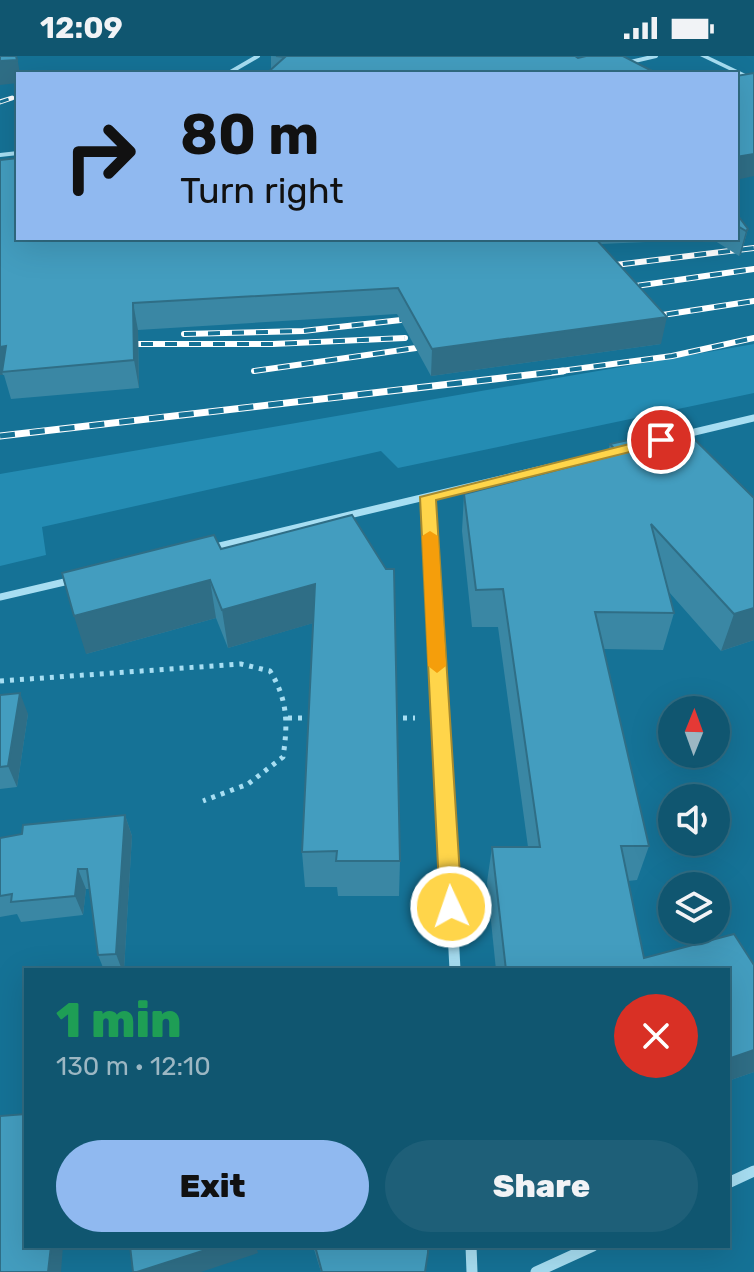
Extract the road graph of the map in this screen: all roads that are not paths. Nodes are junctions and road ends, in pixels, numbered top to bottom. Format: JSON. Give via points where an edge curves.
{"nodes":[{"id":1,"x":258,"y":56,"type":"edge"},
{"id":2,"x":656,"y":56,"type":"edge"},
{"id":3,"x":703,"y":56,"type":"edge"},
{"id":4,"x":618,"y":65,"type":"edge"},
{"id":5,"x":230,"y":72,"type":"edge"},
{"id":6,"x":737,"y":72,"type":"edge"},
{"id":7,"x":754,"y":418,"type":"edge"},
{"id":8,"x":676,"y":437,"type":"edge"},
{"id":9,"x":630,"y":448,"type":"edge"},
{"id":10,"x":428,"y":497,"type":"junction"},
{"id":11,"x":199,"y":551,"type":"edge"},
{"id":12,"x":76,"y":579,"type":"edge"},
{"id":13,"x":0,"y":597,"type":"edge"},
{"id":14,"x":455,"y":968,"type":"edge"},
{"id":15,"x":754,"y":1171,"type":"edge"},
{"id":16,"x":730,"y":1182,"type":"edge"},
{"id":17,"x":471,"y":1248,"type":"edge"},
{"id":18,"x":589,"y":1248,"type":"edge"},
{"id":19,"x":472,"y":1272,"type":"edge"},
{"id":20,"x":536,"y":1272,"type":"edge"}],
"edges":[{"from":1,"to":5,"type":"street"},
{"from":2,"to":4,"type":"street"},
{"from":3,"to":6,"type":"street"},
{"from":7,"to":8,"type":"street"},
{"from":9,"to":10,"type":"street"},
{"from":10,"to":11,"type":"street"},
{"from":10,"to":14,"type":"street"},
{"from":12,"to":13,"type":"street"},
{"from":15,"to":16,"type":"street"},
{"from":17,"to":19,"type":"street"},
{"from":18,"to":20,"type":"street"}]}
